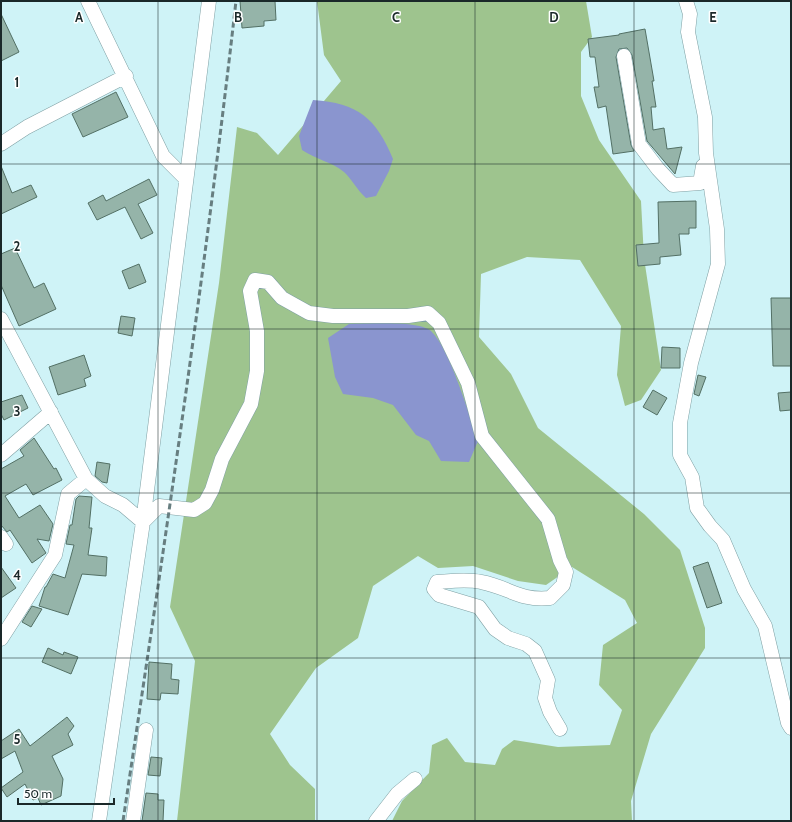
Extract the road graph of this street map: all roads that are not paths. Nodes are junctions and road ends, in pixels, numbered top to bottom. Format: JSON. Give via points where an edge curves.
{"nodes":[{"id":1,"x":88,"y":1,"type":"edge"},
{"id":2,"x":209,"y":1,"type":"edge"},
{"id":3,"x":686,"y":1,"type":"edge"},
{"id":4,"x":624,"y":56,"type":"dead end"},
{"id":5,"x":126,"y":76,"type":"junction"},
{"id":6,"x":1,"y":144,"type":"edge"},
{"id":7,"x":706,"y":154,"type":"junction"},
{"id":8,"x":186,"y":179,"type":"junction"},
{"id":9,"x":1,"y":319,"type":"edge"},
{"id":10,"x":51,"y":412,"type":"junction"},
{"id":11,"x":1,"y":455,"type":"edge"},
{"id":12,"x":86,"y":479,"type":"junction"},
{"id":13,"x":143,"y":522,"type":"junction"},
{"id":14,"x":1,"y":639,"type":"edge"},
{"id":15,"x":791,"y":728,"type":"edge"},
{"id":16,"x":560,"y":729,"type":"dead end"},
{"id":17,"x":146,"y":730,"type":"dead end"},
{"id":18,"x":414,"y":779,"type":"dead end"},
{"id":19,"x":99,"y":821,"type":"edge"},
{"id":20,"x":133,"y":821,"type":"edge"},
{"id":21,"x":376,"y":821,"type":"edge"}],
"edges":[{"from":1,"to":5,"type":"street"},
{"from":2,"to":8,"type":"street"},
{"from":3,"to":7,"type":"street","via":[[690,14],[688,32],[705,117]]},
{"from":4,"to":7,"type":"street","via":[[639,144],[658,169],[673,184],[700,183]]},
{"from":5,"to":6,"type":"street","via":[[27,127]]},
{"from":5,"to":8,"type":"street","via":[[163,156]]},
{"from":7,"to":15,"type":"street","via":[[717,229],[718,264],[691,364],[680,423],[680,455],[692,477],[698,508],[723,540],[744,589],[765,626]]},
{"from":8,"to":13,"type":"street"},
{"from":9,"to":10,"type":"street"},
{"from":10,"to":11,"type":"street"},
{"from":10,"to":12,"type":"street"},
{"from":12,"to":13,"type":"street","via":[[105,496],[123,505]]},
{"from":12,"to":14,"type":"street","via":[[68,494],[55,555]]},
{"from":13,"to":16,"type":"street","via":[[159,506],[194,510],[205,503],[212,490],[222,459],[251,404],[257,371],[257,331],[250,292],[255,280],[268,282],[282,298],[309,313],[333,316],[408,316],[428,313],[439,323],[468,383],[482,436],[548,519],[566,572],[563,584],[550,598],[519,596],[481,582],[466,580],[438,582],[434,589],[439,595],[479,607],[495,628],[508,638],[526,644],[535,651],[548,680],[545,698]]},
{"from":13,"to":19,"type":"street"},
{"from":17,"to":20,"type":"street"},
{"from":18,"to":21,"type":"street","via":[[397,794]]}]}
